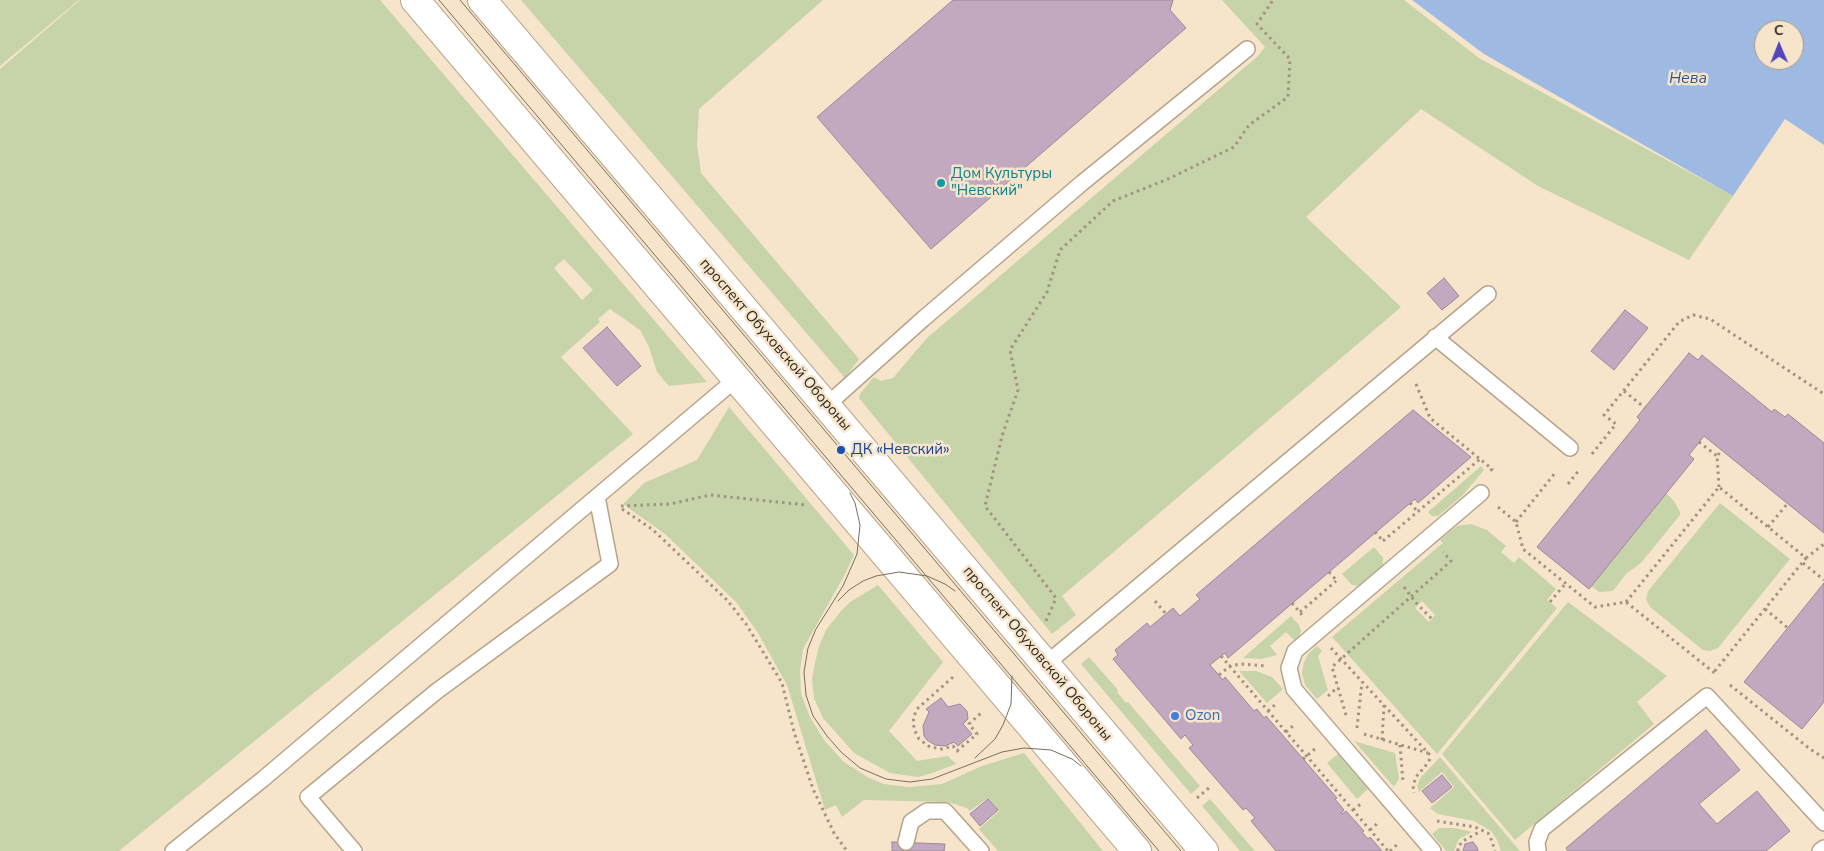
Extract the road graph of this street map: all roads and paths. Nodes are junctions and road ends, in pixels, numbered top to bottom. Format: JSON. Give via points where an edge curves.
{"nodes":[{"id":1,"x":416,"y":0,"type":"edge"},
{"id":2,"x":482,"y":0,"type":"edge"},
{"id":3,"x":1273,"y":0,"type":"edge"},
{"id":4,"x":1247,"y":49,"type":"dead end"},
{"id":5,"x":1488,"y":294,"type":"dead end"},
{"id":6,"x":1435,"y":338,"type":"junction"},
{"id":7,"x":736,"y":379,"type":"junction"},
{"id":8,"x":1414,"y":379,"type":"dead end"},
{"id":9,"x":1624,"y":391,"type":"junction"},
{"id":10,"x":1824,"y":394,"type":"edge"},
{"id":11,"x":827,"y":405,"type":"junction"},
{"id":12,"x":1645,"y":408,"type":"dead end"},
{"id":13,"x":1699,"y":442,"type":"dead end"},
{"id":14,"x":1570,"y":448,"type":"dead end"},
{"id":15,"x":1722,"y":450,"type":"dead end"},
{"id":16,"x":1717,"y":456,"type":"junction"},
{"id":17,"x":1480,"y":459,"type":"junction"},
{"id":18,"x":1586,"y":461,"type":"dead end"},
{"id":19,"x":1580,"y":469,"type":"dead end"},
{"id":20,"x":1555,"y":473,"type":"dead end"},
{"id":21,"x":1568,"y":484,"type":"dead end"},
{"id":22,"x":1719,"y":487,"type":"junction"},
{"id":23,"x":1481,"y":493,"type":"junction"},
{"id":24,"x":597,"y":497,"type":"junction"},
{"id":25,"x":1788,"y":504,"type":"dead end"},
{"id":26,"x":806,"y":505,"type":"dead end"},
{"id":27,"x":1516,"y":522,"type":"junction"},
{"id":28,"x":1768,"y":527,"type":"junction"},
{"id":29,"x":1383,"y":541,"type":"dead end"},
{"id":30,"x":1824,"y":544,"type":"edge"},
{"id":31,"x":1438,"y":547,"type":"dead end"},
{"id":32,"x":1806,"y":558,"type":"junction"},
{"id":33,"x":1802,"y":562,"type":"junction"},
{"id":34,"x":1824,"y":580,"type":"edge"},
{"id":35,"x":1336,"y":581,"type":"dead end"},
{"id":36,"x":1566,"y":583,"type":"junction"},
{"id":37,"x":1403,"y":586,"type":"dead end"},
{"id":38,"x":1412,"y":596,"type":"junction"},
{"id":39,"x":1152,"y":598,"type":"dead end"},
{"id":40,"x":1550,"y":602,"type":"dead end"},
{"id":41,"x":1626,"y":602,"type":"junction"},
{"id":42,"x":1765,"y":610,"type":"junction"},
{"id":43,"x":1300,"y":612,"type":"dead end"},
{"id":44,"x":1166,"y":614,"type":"dead end"},
{"id":45,"x":1432,"y":619,"type":"dead end"},
{"id":46,"x":1046,"y":622,"type":"dead end"},
{"id":47,"x":1788,"y":628,"type":"dead end"},
{"id":48,"x":1317,"y":633,"type":"junction"},
{"id":49,"x":1221,"y":656,"type":"dead end"},
{"id":50,"x":1341,"y":659,"type":"junction"},
{"id":51,"x":1046,"y":664,"type":"junction"},
{"id":52,"x":1230,"y":666,"type":"junction"},
{"id":53,"x":1288,"y":668,"type":"junction"},
{"id":54,"x":1714,"y":672,"type":"junction"},
{"id":55,"x":958,"y":673,"type":"dead end"},
{"id":56,"x":1219,"y":675,"type":"dead end"},
{"id":57,"x":1721,"y":678,"type":"dead end"},
{"id":58,"x":1362,"y":681,"type":"junction"},
{"id":59,"x":1728,"y":684,"type":"dead end"},
{"id":60,"x":1384,"y":705,"type":"junction"},
{"id":61,"x":988,"y":707,"type":"dead end"},
{"id":62,"x":1348,"y":719,"type":"dead end"},
{"id":63,"x":1350,"y":727,"type":"dead end"},
{"id":64,"x":1357,"y":732,"type":"junction"},
{"id":65,"x":1382,"y":740,"type":"junction"},
{"id":66,"x":1400,"y":745,"type":"junction"},
{"id":67,"x":1428,"y":754,"type":"junction"},
{"id":68,"x":1824,"y":758,"type":"edge"},
{"id":69,"x":1210,"y":787,"type":"dead end"},
{"id":70,"x":1415,"y":795,"type":"dead end"},
{"id":71,"x":1388,"y":798,"type":"junction"},
{"id":72,"x":1192,"y":803,"type":"dead end"},
{"id":73,"x":1432,"y":817,"type":"dead end"},
{"id":74,"x":1824,"y":823,"type":"edge"},
{"id":75,"x":1482,"y":830,"type":"junction"},
{"id":76,"x":906,"y":842,"type":"dead end"},
{"id":77,"x":1824,"y":848,"type":"edge"},
{"id":78,"x":1494,"y":850,"type":"edge"},
{"id":79,"x":173,"y":851,"type":"edge"},
{"id":80,"x":354,"y":851,"type":"edge"},
{"id":81,"x":847,"y":851,"type":"edge"},
{"id":82,"x":981,"y":851,"type":"edge"},
{"id":83,"x":1136,"y":851,"type":"edge"},
{"id":84,"x":1204,"y":851,"type":"edge"},
{"id":85,"x":1388,"y":851,"type":"edge"},
{"id":86,"x":1433,"y":851,"type":"edge"},
{"id":87,"x":1458,"y":851,"type":"edge"},
{"id":88,"x":1538,"y":851,"type":"edge"},
{"id":89,"x":1820,"y":851,"type":"edge"}],
"edges":[{"from":1,"to":7,"type":"main road"},
{"from":2,"to":11,"type":"main road","name":"проспект Обуховской Обороны"},
{"from":3,"to":46,"type":"path","via":[[1257,24],[1290,59],[1288,97],[1249,125],[1234,147],[1113,201],[1060,250],[1047,292],[1010,350],[1018,390],[1002,436],[985,506],[1056,598]]},
{"from":4,"to":11,"type":"lane","via":[[1082,183]]},
{"from":5,"to":6,"type":"lane"},
{"from":6,"to":14,"type":"lane"},
{"from":6,"to":51,"type":"lane"},
{"from":7,"to":24,"type":"lane"},
{"from":7,"to":83,"type":"main road"},
{"from":8,"to":17,"type":"path","via":[[1430,418]]},
{"from":9,"to":10,"type":"path","via":[[1679,322],[1693,315],[1710,319]]},
{"from":9,"to":12,"type":"path"},
{"from":9,"to":18,"type":"path","via":[[1604,415],[1616,424]]},
{"from":11,"to":51,"type":"main road","name":"проспект Обуховской Обороны"},
{"from":13,"to":16,"type":"path"},
{"from":15,"to":16,"type":"path"},
{"from":16,"to":22,"type":"path"},
{"from":17,"to":23,"type":"path","via":[[1492,469],[1483,481]]},
{"from":17,"to":29,"type":"path"},
{"from":19,"to":21,"type":"path"},
{"from":20,"to":27,"type":"path"},
{"from":22,"to":28,"type":"path"},
{"from":22,"to":41,"type":"path"},
{"from":23,"to":27,"type":"path"},
{"from":23,"to":48,"type":"lane"},
{"from":24,"to":79,"type":"lane"},
{"from":24,"to":80,"type":"lane","via":[[610,564],[437,691],[308,797]]},
{"from":25,"to":28,"type":"path"},
{"from":26,"to":81,"type":"path","via":[[710,495],[670,504],[618,506],[658,535],[727,600],[746,624],[782,683],[812,789]]},
{"from":27,"to":36,"type":"path","via":[[1523,549]]},
{"from":28,"to":32,"type":"path"},
{"from":30,"to":32,"type":"path"},
{"from":31,"to":38,"type":"path","via":[[1451,561]]},
{"from":32,"to":33,"type":"path"},
{"from":33,"to":34,"type":"path"},
{"from":33,"to":42,"type":"path"},
{"from":35,"to":43,"type":"path"},
{"from":36,"to":40,"type":"path"},
{"from":36,"to":41,"type":"path","via":[[1596,607]]},
{"from":37,"to":38,"type":"path"},
{"from":38,"to":45,"type":"path"},
{"from":38,"to":50,"type":"path"},
{"from":39,"to":44,"type":"path"},
{"from":41,"to":54,"type":"path"},
{"from":42,"to":47,"type":"path"},
{"from":42,"to":54,"type":"path"},
{"from":48,"to":50,"type":"path"},
{"from":48,"to":53,"type":"lane","via":[[1296,651]]},
{"from":49,"to":52,"type":"path"},
{"from":50,"to":58,"type":"path"},
{"from":50,"to":62,"type":"path","via":[[1332,667]]},
{"from":51,"to":84,"type":"main road","name":"проспект Обуховской Обороны"},
{"from":52,"to":53,"type":"path"},
{"from":52,"to":56,"type":"path"},
{"from":52,"to":85,"type":"path","via":[[1320,776]]},
{"from":53,"to":71,"type":"lane","via":[[1294,689]]},
{"from":54,"to":57,"type":"path"},
{"from":55,"to":61,"type":"path","via":[[918,709],[913,723],[919,739],[930,747],[942,749],[953,746],[957,751],[977,734],[969,724]]},
{"from":58,"to":60,"type":"path"},
{"from":58,"to":64,"type":"path"},
{"from":59,"to":68,"type":"path"},
{"from":60,"to":65,"type":"path"},
{"from":60,"to":67,"type":"path"},
{"from":63,"to":64,"type":"path"},
{"from":64,"to":65,"type":"path"},
{"from":65,"to":66,"type":"path"},
{"from":66,"to":67,"type":"path"},
{"from":66,"to":71,"type":"path","via":[[1403,784]]},
{"from":67,"to":70,"type":"path","via":[[1428,764],[1416,777],[1413,786]]},
{"from":69,"to":72,"type":"path"},
{"from":71,"to":86,"type":"lane"},
{"from":73,"to":75,"type":"path","via":[[1439,822]]},
{"from":74,"to":88,"type":"lane","via":[[1707,696],[1542,829],[1537,842]]},
{"from":75,"to":78,"type":"path","via":[[1488,833]]},
{"from":75,"to":87,"type":"path","via":[[1463,841]]},
{"from":76,"to":82,"type":"lane","via":[[911,822],[927,811],[945,811]]},
{"from":77,"to":89,"type":"lane"}]}
